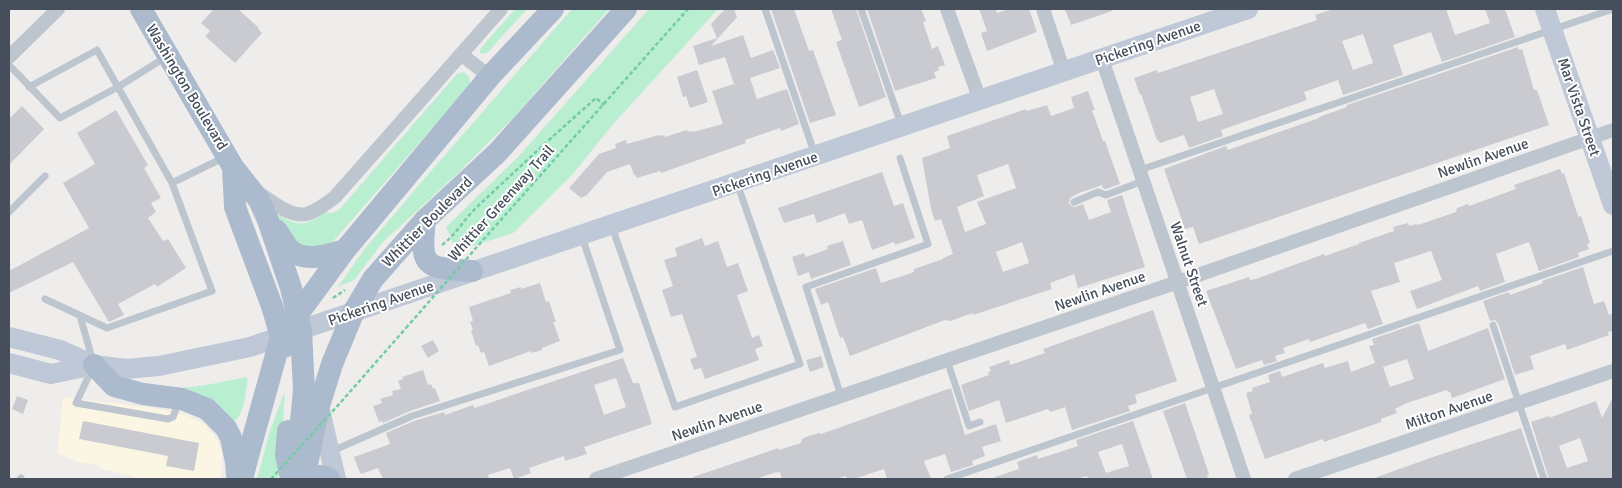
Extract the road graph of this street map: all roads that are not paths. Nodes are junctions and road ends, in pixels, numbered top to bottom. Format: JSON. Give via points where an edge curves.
{"nodes":[{"id":1,"x":58,"y":9,"type":"edge"},
{"id":2,"x":141,"y":9,"type":"edge"},
{"id":3,"x":501,"y":9,"type":"edge"},
{"id":4,"x":552,"y":9,"type":"edge"},
{"id":5,"x":626,"y":9,"type":"edge"},
{"id":6,"x":765,"y":9,"type":"edge"},
{"id":7,"x":861,"y":9,"type":"edge"},
{"id":8,"x":947,"y":9,"type":"edge"},
{"id":9,"x":1043,"y":9,"type":"edge"},
{"id":10,"x":1248,"y":9,"type":"edge"},
{"id":11,"x":1545,"y":9,"type":"edge"},
{"id":12,"x":1613,"y":9,"type":"edge"},
{"id":13,"x":1552,"y":30,"type":"junction"},
{"id":14,"x":461,"y":54,"type":"junction"},
{"id":15,"x":168,"y":55,"type":"junction"},
{"id":16,"x":9,"y":57,"type":"edge"},
{"id":17,"x":1102,"y":59,"type":"junction"},
{"id":18,"x":9,"y":65,"type":"edge"},
{"id":19,"x":1064,"y":72,"type":"junction"},
{"id":20,"x":490,"y":77,"type":"junction"},
{"id":21,"x":29,"y":87,"type":"junction"},
{"id":22,"x":118,"y":87,"type":"junction"},
{"id":23,"x":980,"y":100,"type":"junction"},
{"id":24,"x":902,"y":127,"type":"junction"},
{"id":25,"x":1613,"y":130,"type":"edge"},
{"id":26,"x":1590,"y":137,"type":"junction"},
{"id":27,"x":816,"y":156,"type":"junction"},
{"id":28,"x":900,"y":158,"type":"dead end"},
{"id":29,"x":230,"y":161,"type":"junction"},
{"id":30,"x":1142,"y":175,"type":"junction"},
{"id":31,"x":45,"y":176,"type":"dead end"},
{"id":32,"x":172,"y":183,"type":"junction"},
{"id":33,"x":737,"y":183,"type":"junction"},
{"id":34,"x":247,"y":186,"type":"junction"},
{"id":35,"x":1074,"y":202,"type":"dead end"},
{"id":36,"x":1613,"y":205,"type":"edge"},
{"id":37,"x":9,"y":212,"type":"edge"},
{"id":38,"x":268,"y":220,"type":"junction"},
{"id":39,"x":425,"y":220,"type":"junction"},
{"id":40,"x":612,"y":224,"type":"junction"},
{"id":41,"x":581,"y":235,"type":"junction"},
{"id":42,"x":345,"y":250,"type":"junction"},
{"id":43,"x":1613,"y":251,"type":"edge"},
{"id":44,"x":472,"y":271,"type":"junction"},
{"id":45,"x":1178,"y":282,"type":"junction"},
{"id":46,"x":45,"y":299,"type":"dead end"},
{"id":47,"x":354,"y":311,"type":"junction"},
{"id":48,"x":80,"y":316,"type":"junction"},
{"id":49,"x":1493,"y":325,"type":"dead end"},
{"id":50,"x":293,"y":328,"type":"junction"},
{"id":51,"x":9,"y":337,"type":"edge"},
{"id":52,"x":947,"y":360,"type":"junction"},
{"id":53,"x":9,"y":363,"type":"edge"},
{"id":54,"x":94,"y":365,"type":"junction"},
{"id":55,"x":1613,"y":371,"type":"edge"},
{"id":56,"x":1214,"y":388,"type":"junction"},
{"id":57,"x":841,"y":396,"type":"junction"},
{"id":58,"x":179,"y":399,"type":"junction"},
{"id":59,"x":1520,"y":403,"type":"junction"},
{"id":60,"x":319,"y":406,"type":"junction"},
{"id":61,"x":980,"y":422,"type":"dead end"},
{"id":62,"x":329,"y":452,"type":"junction"},
{"id":63,"x":292,"y":478,"type":"edge"},
{"id":64,"x":237,"y":479,"type":"edge"},
{"id":65,"x":242,"y":479,"type":"edge"},
{"id":66,"x":329,"y":479,"type":"edge"},
{"id":67,"x":336,"y":479,"type":"edge"},
{"id":68,"x":596,"y":479,"type":"edge"},
{"id":69,"x":947,"y":479,"type":"edge"},
{"id":70,"x":1244,"y":479,"type":"edge"},
{"id":71,"x":1295,"y":479,"type":"edge"},
{"id":72,"x":1544,"y":479,"type":"edge"}],
"edges":[{"from":1,"to":16,"type":"street"},
{"from":2,"to":15,"type":"main road","name":"Washington Boulevard"},
{"from":3,"to":14,"type":"street"},
{"from":4,"to":20,"type":"main road"},
{"from":5,"to":39,"type":"main road","name":"Whittier Boulevard","via":[[497,153]]},
{"from":6,"to":27,"type":"lane"},
{"from":7,"to":24,"type":"lane"},
{"from":8,"to":23,"type":"street"},
{"from":9,"to":19,"type":"street"},
{"from":10,"to":17,"type":"street","name":"Pickering Avenue"},
{"from":11,"to":13,"type":"street","name":"Mar Vista Street"},
{"from":12,"to":13,"type":"lane"},
{"from":13,"to":26,"type":"street","name":"Mar Vista Street"},
{"from":13,"to":30,"type":"lane"},
{"from":14,"to":20,"type":"street"},
{"from":14,"to":34,"type":"street","via":[[335,197],[322,206],[307,214],[296,214]]},
{"from":15,"to":22,"type":"lane"},
{"from":15,"to":29,"type":"main road","name":"Washington Boulevard"},
{"from":17,"to":19,"type":"street","name":"Pickering Avenue"},
{"from":17,"to":30,"type":"street","name":"Walnut Street"},
{"from":18,"to":21,"type":"lane"},
{"from":19,"to":23,"type":"street","name":"Pickering Avenue"},
{"from":20,"to":42,"type":"main road"},
{"from":21,"to":22,"type":"lane","via":[[60,118]]},
{"from":21,"to":22,"type":"lane","via":[[97,50]]},
{"from":22,"to":32,"type":"lane"},
{"from":23,"to":24,"type":"street","name":"Pickering Avenue"},
{"from":24,"to":27,"type":"street","name":"Pickering Avenue"},
{"from":25,"to":26,"type":"street","name":"Newlin Avenue"},
{"from":26,"to":36,"type":"street","name":"Mar Vista Street"},
{"from":26,"to":45,"type":"street","name":"Newlin Avenue"},
{"from":27,"to":33,"type":"street","name":"Pickering Avenue"},
{"from":28,"to":57,"type":"lane","via":[[928,244],[806,287]]},
{"from":29,"to":32,"type":"lane"},
{"from":29,"to":34,"type":"main road","name":"Washington Boulevard"},
{"from":29,"to":50,"type":"main road","name":"Washington Boulevard","via":[[235,207],[272,306]]},
{"from":30,"to":35,"type":"lane","via":[[1106,195],[1098,192]]},
{"from":30,"to":45,"type":"street","name":"Walnut Street"},
{"from":31,"to":37,"type":"lane"},
{"from":32,"to":48,"type":"lane","via":[[212,291],[106,328]]},
{"from":33,"to":40,"type":"street","name":"Pickering Avenue"},
{"from":33,"to":40,"type":"lane","via":[[800,364],[675,407]]},
{"from":34,"to":38,"type":"main road","name":"Washington Boulevard","via":[[259,200]]},
{"from":38,"to":42,"type":"main road","via":[[290,250],[305,257]]},
{"from":38,"to":50,"type":"main road","name":"Washington Boulevard","via":[[291,288]]},
{"from":39,"to":44,"type":"main road","via":[[422,244],[430,264],[438,268]]},
{"from":39,"to":47,"type":"main road","name":"Whittier Boulevard","via":[[372,279]]},
{"from":40,"to":41,"type":"street","name":"Pickering Avenue"},
{"from":41,"to":44,"type":"street","name":"Pickering Avenue"},
{"from":41,"to":62,"type":"lane","via":[[620,350],[412,416]]},
{"from":42,"to":50,"type":"main road"},
{"from":43,"to":56,"type":"lane"},
{"from":44,"to":47,"type":"street","name":"Pickering Avenue"},
{"from":45,"to":52,"type":"street","name":"Newlin Avenue"},
{"from":45,"to":56,"type":"street","name":"Walnut Street"},
{"from":46,"to":48,"type":"lane"},
{"from":47,"to":50,"type":"street","name":"Pickering Avenue"},
{"from":47,"to":60,"type":"main road","name":"Whittier Boulevard"},
{"from":48,"to":54,"type":"lane"},
{"from":49,"to":59,"type":"lane"},
{"from":50,"to":54,"type":"street","name":"Pickering Avenue","via":[[244,349],[159,366],[126,369]]},
{"from":50,"to":63,"type":"main road","via":[[286,455]]},
{"from":50,"to":65,"type":"main road"},
{"from":51,"to":54,"type":"street","via":[[60,350]]},
{"from":52,"to":57,"type":"street","name":"Newlin Avenue"},
{"from":52,"to":61,"type":"lane","via":[[969,426]]},
{"from":53,"to":54,"type":"street","via":[[51,374]]},
{"from":54,"to":58,"type":"main road","via":[[114,386]]},
{"from":54,"to":58,"type":"lane","via":[[76,403],[168,419],[174,417]]},
{"from":55,"to":59,"type":"street","name":"Milton Avenue"},
{"from":56,"to":69,"type":"lane"},
{"from":56,"to":70,"type":"street","name":"Walnut Street"},
{"from":57,"to":68,"type":"street","name":"Newlin Avenue"},
{"from":58,"to":64,"type":"main road","via":[[207,409],[226,428],[234,445]]},
{"from":59,"to":71,"type":"street","name":"Milton Avenue"},
{"from":59,"to":72,"type":"lane"},
{"from":60,"to":62,"type":"street"},
{"from":60,"to":63,"type":"main road","name":"Whittier Boulevard"},
{"from":62,"to":67,"type":"street"},
{"from":63,"to":66,"type":"main road","via":[[316,475]]}]}
